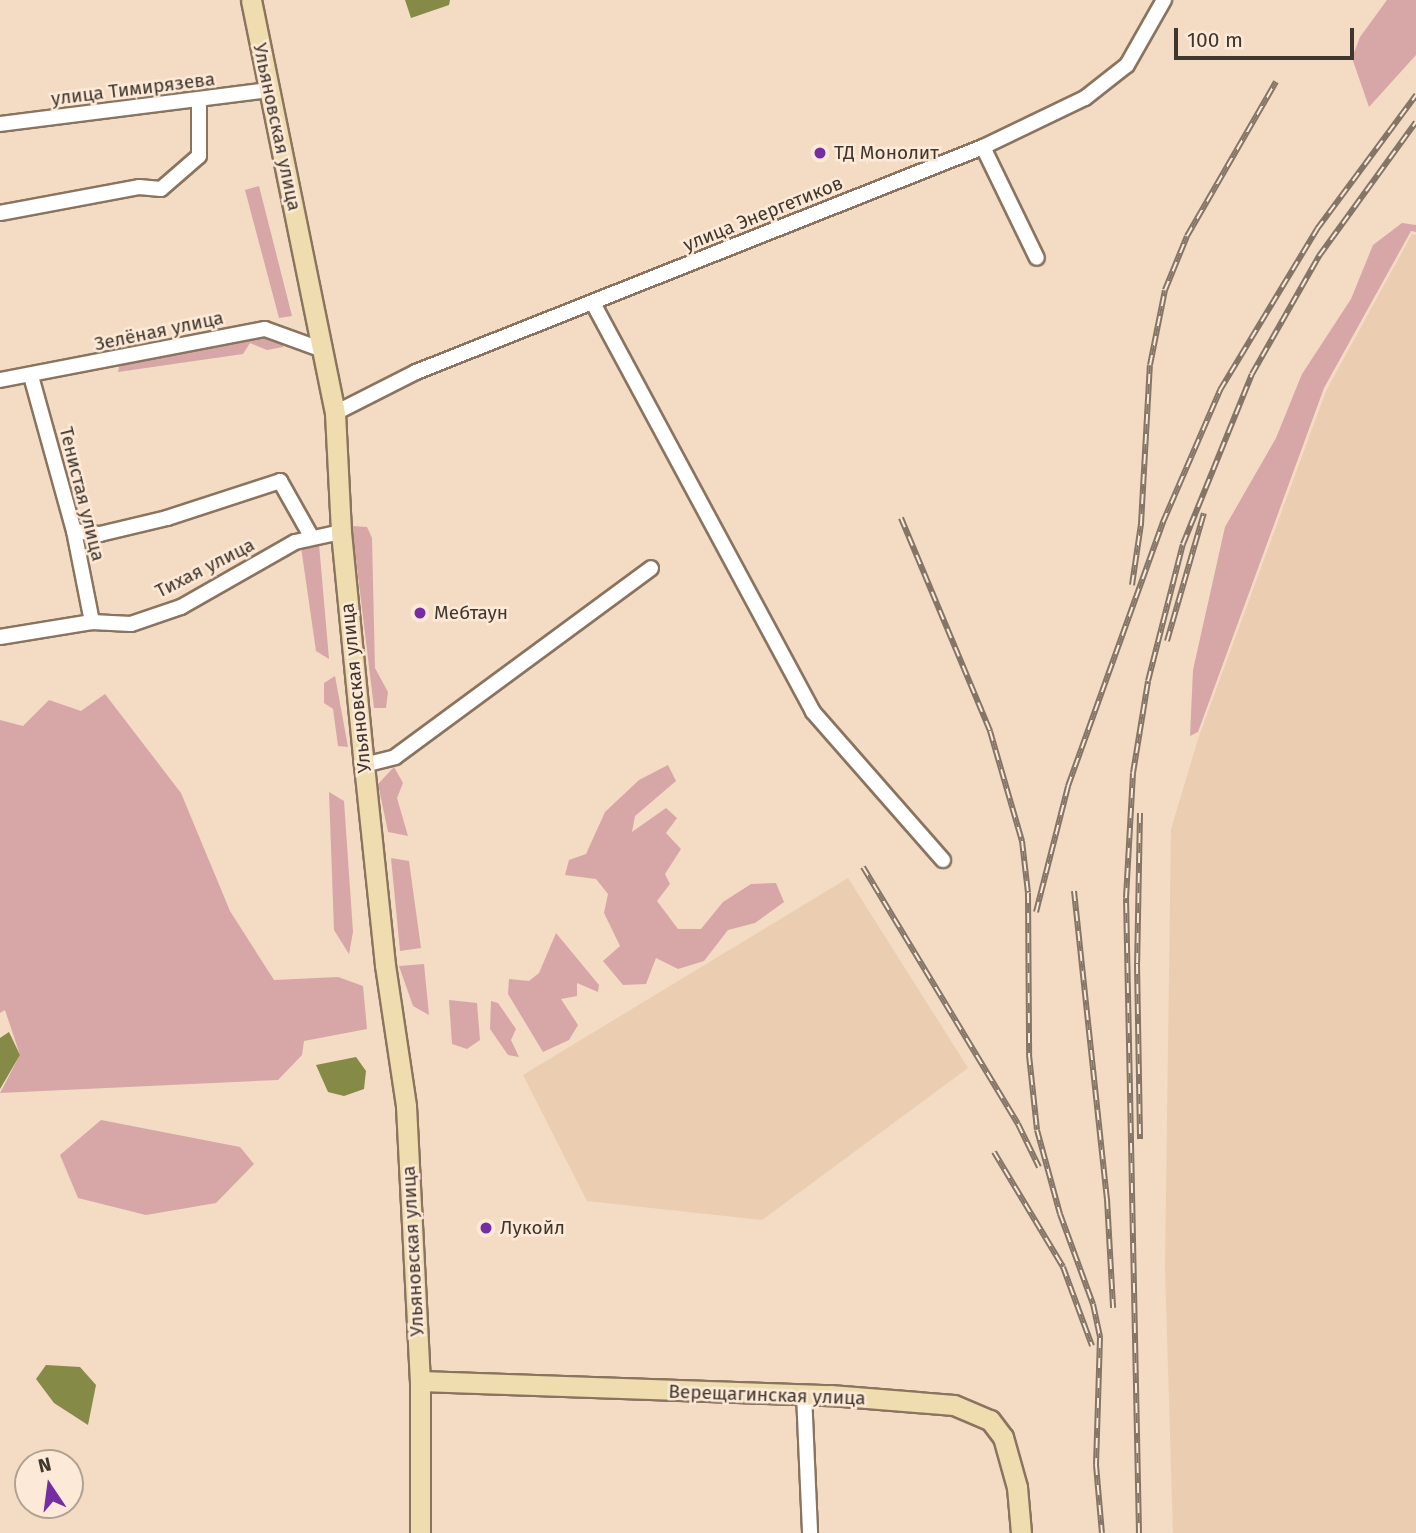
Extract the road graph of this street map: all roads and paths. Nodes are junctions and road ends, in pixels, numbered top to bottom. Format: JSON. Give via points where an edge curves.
{"nodes":[{"id":1,"x":251,"y":0,"type":"edge"},
{"id":2,"x":1164,"y":0,"type":"edge"},
{"id":3,"x":270,"y":90,"type":"junction"},
{"id":4,"x":199,"y":101,"type":"junction"},
{"id":5,"x":0,"y":124,"type":"edge"},
{"id":6,"x":983,"y":147,"type":"junction"},
{"id":7,"x":0,"y":213,"type":"edge"},
{"id":8,"x":1037,"y":258,"type":"dead end"},
{"id":9,"x":593,"y":303,"type":"junction"},
{"id":10,"x":323,"y":350,"type":"junction"},
{"id":11,"x":31,"y":376,"type":"junction"},
{"id":12,"x":0,"y":380,"type":"edge"},
{"id":13,"x":335,"y":413,"type":"junction"},
{"id":14,"x":74,"y":531,"type":"junction"},
{"id":15,"x":341,"y":532,"type":"junction"},
{"id":16,"x":311,"y":536,"type":"junction"},
{"id":17,"x":651,"y":568,"type":"dead end"},
{"id":18,"x":92,"y":622,"type":"junction"},
{"id":19,"x":0,"y":637,"type":"edge"},
{"id":20,"x":364,"y":765,"type":"junction"},
{"id":21,"x":943,"y":860,"type":"dead end"},
{"id":22,"x":420,"y":1381,"type":"junction"},
{"id":23,"x":804,"y":1394,"type":"junction"},
{"id":24,"x":420,"y":1533,"type":"edge"},
{"id":25,"x":810,"y":1533,"type":"edge"},
{"id":26,"x":1021,"y":1533,"type":"edge"}],
"edges":[{"from":1,"to":3,"type":"main road","name":"Ульяновская улица"},
{"from":2,"to":6,"type":"street","name":"улица Энергетиков","via":[[1127,65],[1085,99]]},
{"from":3,"to":4,"type":"street","name":"улица Тимирязева"},
{"from":3,"to":10,"type":"main road","name":"Ульяновская улица"},
{"from":4,"to":5,"type":"street","name":"улица Тимирязева"},
{"from":4,"to":7,"type":"street","via":[[199,156],[161,189],[139,187]]},
{"from":6,"to":8,"type":"street"},
{"from":6,"to":9,"type":"street","name":"улица Энергетиков"},
{"from":9,"to":13,"type":"street","name":"улица Энергетиков","via":[[416,372]]},
{"from":9,"to":21,"type":"street","via":[[814,712]]},
{"from":10,"to":11,"type":"street","name":"Зелёная улица","via":[[265,328]]},
{"from":10,"to":13,"type":"main road","name":"Ульяновская улица"},
{"from":11,"to":12,"type":"street","name":"Зелёная улица"},
{"from":11,"to":14,"type":"street","name":"Тенистая улица"},
{"from":13,"to":15,"type":"main road","name":"Ульяновская улица"},
{"from":14,"to":16,"type":"street","via":[[100,534],[167,518],[280,481]]},
{"from":14,"to":18,"type":"street","name":"Тенистая улица"},
{"from":15,"to":16,"type":"street","name":"Тихая улица"},
{"from":15,"to":20,"type":"main road","name":"Ульяновская улица"},
{"from":16,"to":18,"type":"street","name":"Тихая улица","via":[[181,607],[131,624]]},
{"from":17,"to":20,"type":"street","via":[[395,757]]},
{"from":18,"to":19,"type":"street","name":"Тихая улица"},
{"from":20,"to":22,"type":"main road","name":"Ульяновская улица","via":[[385,965],[406,1106]]},
{"from":22,"to":23,"type":"main road","name":"Верещагинская улица"},
{"from":22,"to":24,"type":"main road","name":"Ульяновская улица"},
{"from":23,"to":25,"type":"street"},
{"from":23,"to":26,"type":"main road","name":"Верещагинская улица","via":[[954,1405],[990,1420],[1011,1457]]}]}
